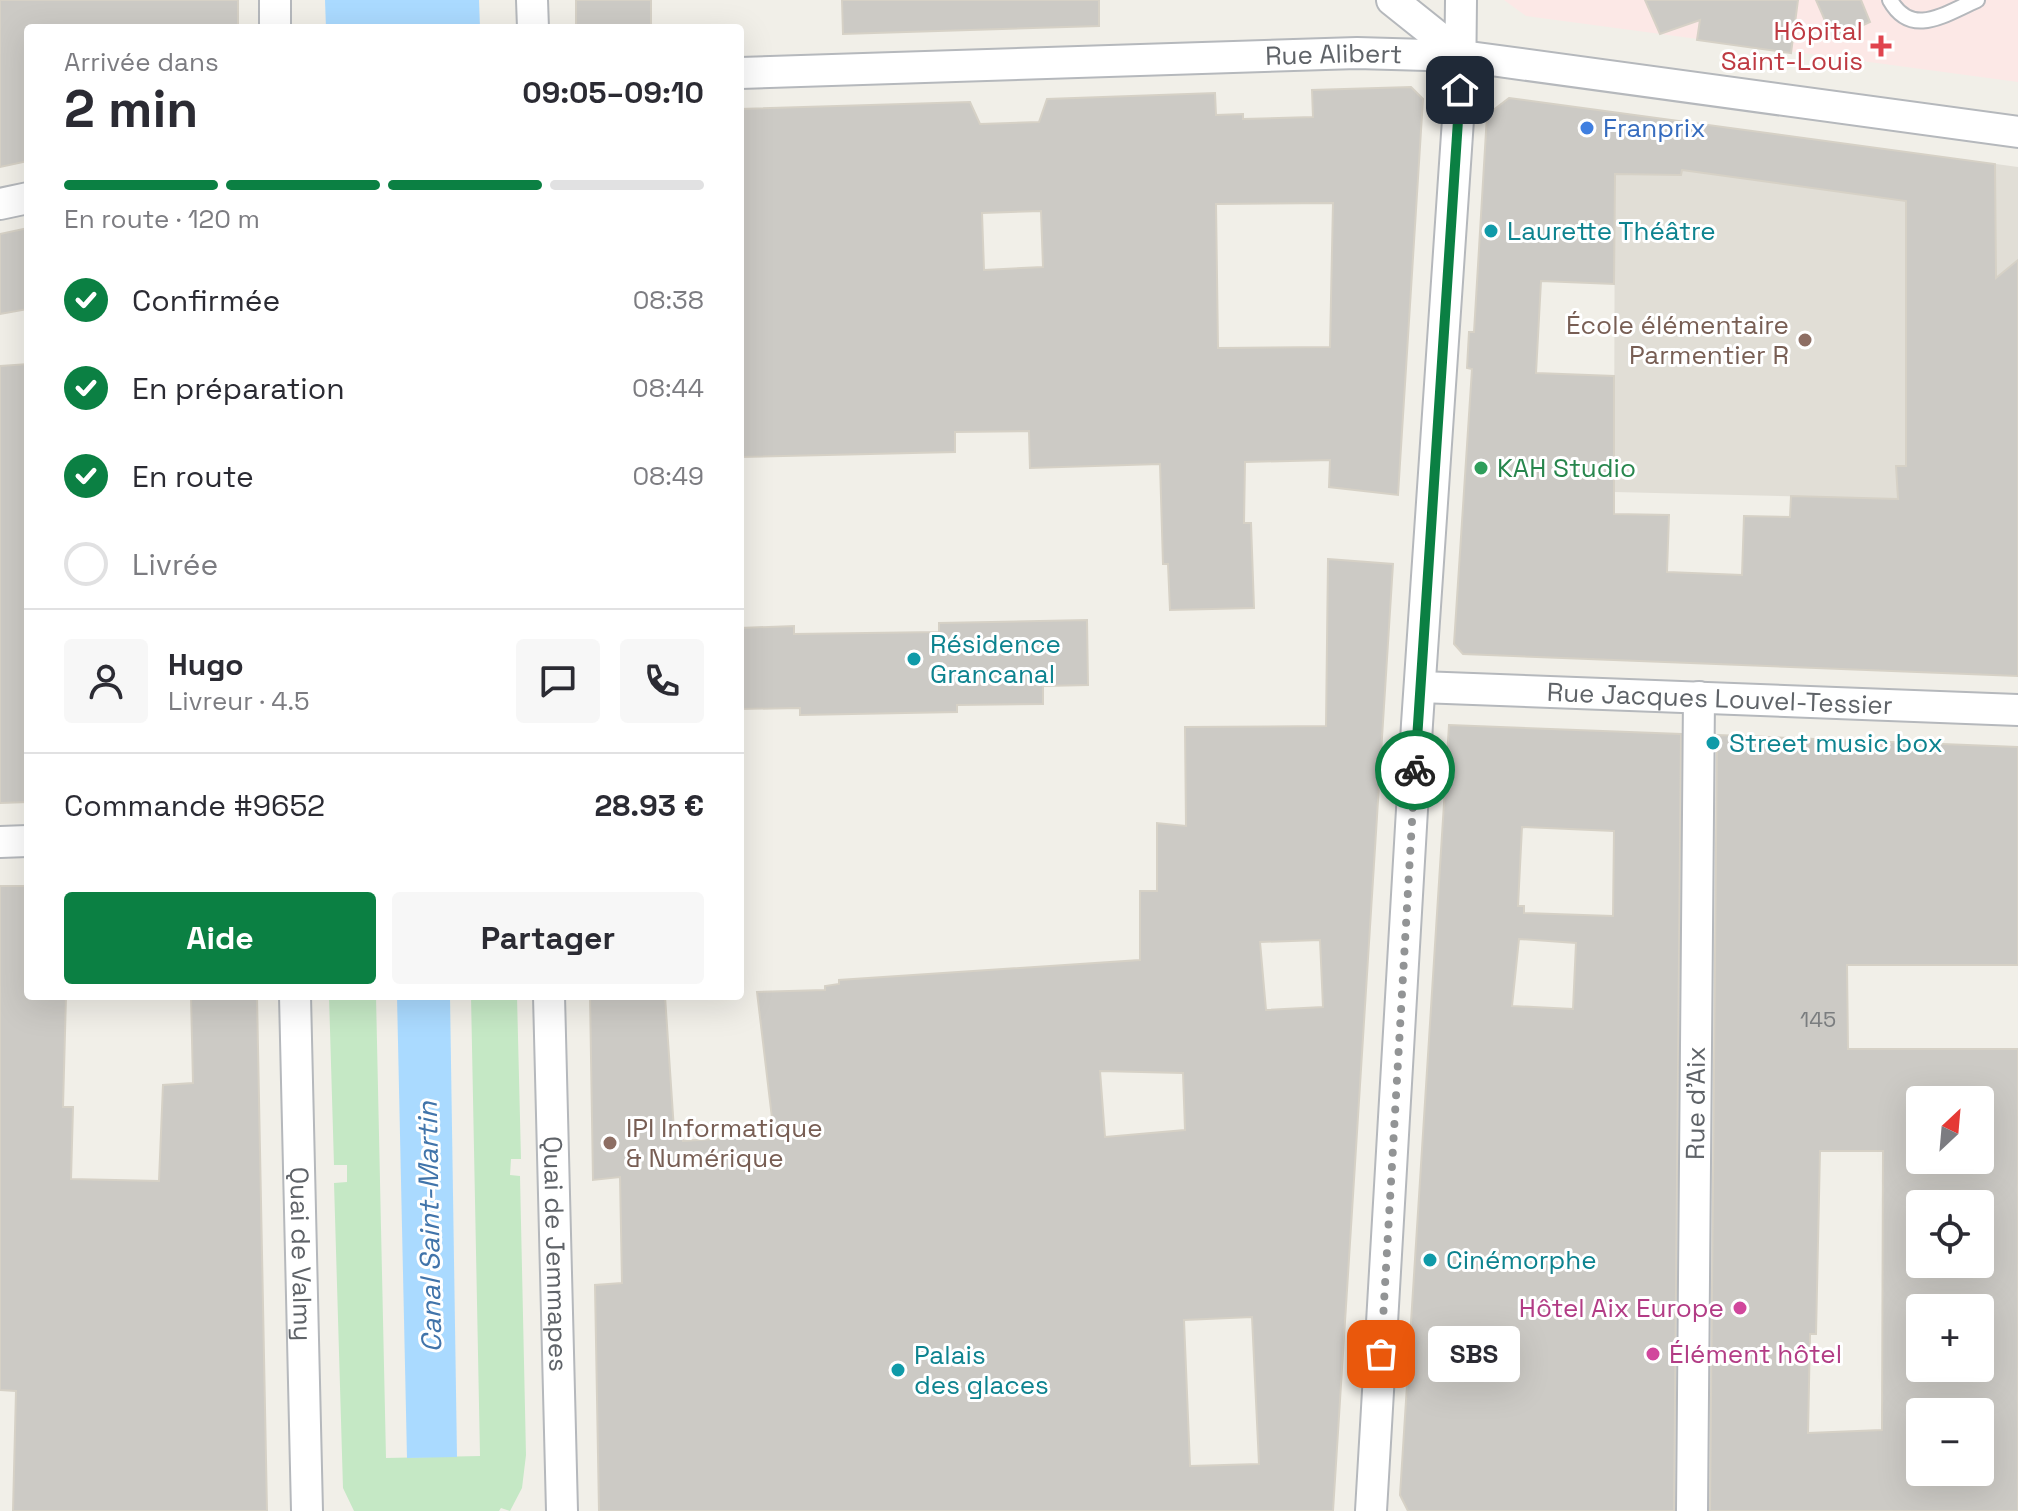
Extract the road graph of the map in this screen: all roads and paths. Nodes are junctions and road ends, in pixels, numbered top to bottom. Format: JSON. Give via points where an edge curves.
{"nodes":[{"id":1,"x":275,"y":0,"type":"edge"},
{"id":2,"x":532,"y":0,"type":"edge"},
{"id":3,"x":1392,"y":0,"type":"edge"},
{"id":4,"x":1461,"y":0,"type":"edge"},
{"id":5,"x":1890,"y":0,"type":"edge"},
{"id":6,"x":1977,"y":0,"type":"edge"},
{"id":7,"x":275,"y":24,"type":"edge"},
{"id":8,"x":533,"y":24,"type":"edge"},
{"id":9,"x":1462,"y":56,"type":"junction"},
{"id":10,"x":744,"y":73,"type":"edge"},
{"id":11,"x":2018,"y":132,"type":"edge"},
{"id":12,"x":24,"y":199,"type":"edge"},
{"id":13,"x":0,"y":204,"type":"edge"},
{"id":14,"x":1420,"y":687,"type":"junction"},
{"id":15,"x":1699,"y":697,"type":"junction"},
{"id":16,"x":2018,"y":710,"type":"edge"},
{"id":17,"x":24,"y":841,"type":"edge"},
{"id":18,"x":0,"y":842,"type":"edge"},
{"id":19,"x":295,"y":1000,"type":"edge"},
{"id":20,"x":549,"y":1000,"type":"edge"},
{"id":21,"x":307,"y":1511,"type":"edge"},
{"id":22,"x":562,"y":1511,"type":"edge"},
{"id":23,"x":1371,"y":1511,"type":"edge"},
{"id":24,"x":1692,"y":1511,"type":"edge"}],
"edges":[{"from":1,"to":7,"type":"street"},
{"from":2,"to":8,"type":"street"},
{"from":3,"to":9,"type":"street"},
{"from":4,"to":9,"type":"street"},
{"from":5,"to":6,"type":"lane","via":[[1913,21],[1928,21]]},
{"from":9,"to":10,"type":"street","name":"Rue Alibert","via":[[1357,53]]},
{"from":9,"to":11,"type":"street","name":"Rue Alibert"},
{"from":9,"to":14,"type":"street"},
{"from":12,"to":13,"type":"street"},
{"from":14,"to":15,"type":"street","name":"Rue Jacques Louvel-Tessier"},
{"from":14,"to":23,"type":"street"},
{"from":15,"to":16,"type":"street","name":"Rue Jacques Louvel-Tessier"},
{"from":15,"to":24,"type":"street","name":"Rue d'Aix"},
{"from":17,"to":18,"type":"street"},
{"from":19,"to":21,"type":"street","name":"Quai de Valmy"},
{"from":20,"to":22,"type":"street","name":"Quai de Jemmapes"}]}
